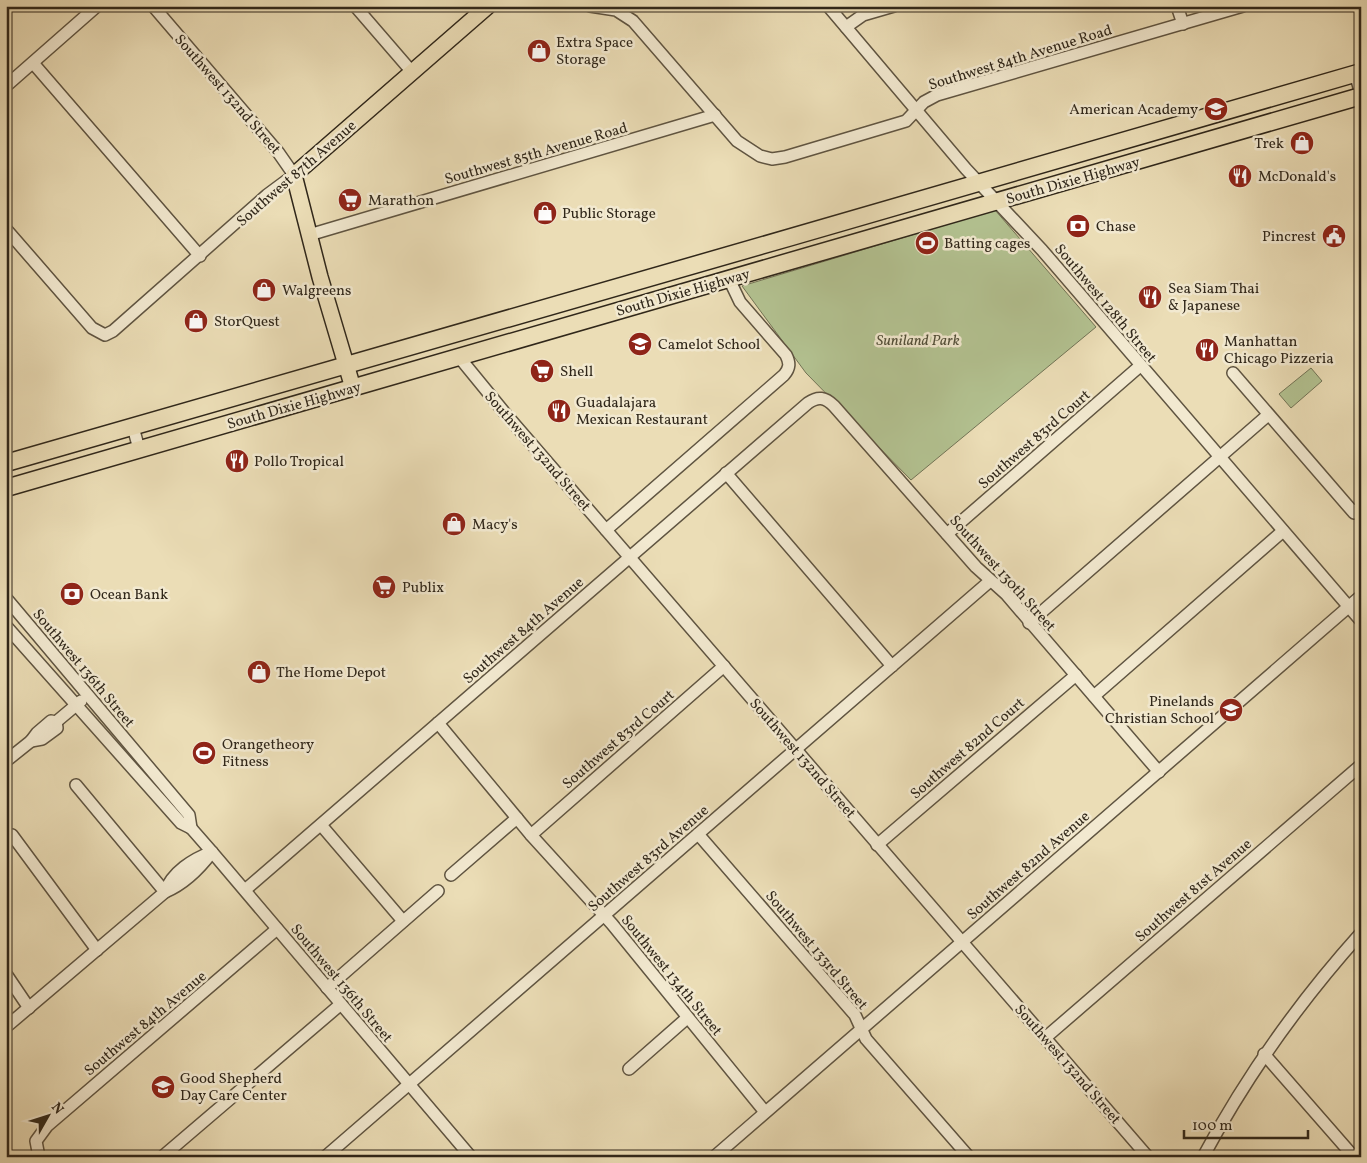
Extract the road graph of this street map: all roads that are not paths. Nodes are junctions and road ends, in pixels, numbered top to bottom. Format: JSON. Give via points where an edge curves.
{"nodes":[{"id":1,"x":97,"y":6,"type":"edge"},
{"id":2,"x":153,"y":6,"type":"edge"},
{"id":3,"x":355,"y":6,"type":"edge"},
{"id":4,"x":488,"y":6,"type":"edge"},
{"id":5,"x":590,"y":6,"type":"edge"},
{"id":6,"x":828,"y":6,"type":"edge"},
{"id":7,"x":894,"y":6,"type":"edge"},
{"id":8,"x":1177,"y":6,"type":"edge"},
{"id":9,"x":1243,"y":6,"type":"edge"},
{"id":10,"x":1183,"y":24,"type":"junction"},
{"id":11,"x":846,"y":27,"type":"junction"},
{"id":12,"x":33,"y":63,"type":"junction"},
{"id":13,"x":412,"y":72,"type":"junction"},
{"id":14,"x":1358,"y":73,"type":"edge"},
{"id":15,"x":6,"y":86,"type":"edge"},
{"id":16,"x":1361,"y":95,"type":"edge"},
{"id":17,"x":916,"y":110,"type":"junction"},
{"id":18,"x":715,"y":115,"type":"junction"},
{"id":19,"x":1172,"y":126,"type":"junction"},
{"id":20,"x":1178,"y":149,"type":"junction"},
{"id":21,"x":294,"y":175,"type":"junction"},
{"id":22,"x":979,"y":183,"type":"junction"},
{"id":23,"x":997,"y":201,"type":"junction"},
{"id":24,"x":6,"y":228,"type":"edge"},
{"id":25,"x":309,"y":235,"type":"junction"},
{"id":26,"x":200,"y":256,"type":"junction"},
{"id":27,"x":722,"y":256,"type":"junction"},
{"id":28,"x":729,"y":279,"type":"junction"},
{"id":29,"x":454,"y":335,"type":"junction"},
{"id":30,"x":460,"y":356,"type":"junction"},
{"id":31,"x":346,"y":366,"type":"junction"},
{"id":32,"x":1140,"y":366,"type":"junction"},
{"id":33,"x":1233,"y":373,"type":"dead end"},
{"id":34,"x":353,"y":388,"type":"junction"},
{"id":35,"x":823,"y":398,"type":"joint"},
{"id":36,"x":1268,"y":415,"type":"junction"},
{"id":37,"x":133,"y":427,"type":"junction"},
{"id":38,"x":139,"y":449,"type":"junction"},
{"id":39,"x":1219,"y":458,"type":"junction"},
{"id":40,"x":6,"y":463,"type":"edge"},
{"id":41,"x":726,"y":473,"type":"junction"},
{"id":42,"x":6,"y":488,"type":"edge"},
{"id":43,"x":1361,"y":507,"type":"edge"},
{"id":44,"x":606,"y":530,"type":"junction"},
{"id":45,"x":1283,"y":531,"type":"junction"},
{"id":46,"x":947,"y":534,"type":"junction"},
{"id":47,"x":630,"y":557,"type":"junction"},
{"id":48,"x":990,"y":580,"type":"junction"},
{"id":49,"x":1361,"y":596,"type":"edge"},
{"id":50,"x":6,"y":598,"type":"edge"},
{"id":51,"x":1348,"y":606,"type":"junction"},
{"id":52,"x":1361,"y":621,"type":"edge"},
{"id":53,"x":1030,"y":623,"type":"junction"},
{"id":54,"x":6,"y":626,"type":"edge"},
{"id":55,"x":724,"y":666,"type":"junction"},
{"id":56,"x":892,"y":666,"type":"junction"},
{"id":57,"x":1076,"y":675,"type":"junction"},
{"id":58,"x":86,"y":694,"type":"junction"},
{"id":59,"x":1094,"y":696,"type":"junction"},
{"id":60,"x":77,"y":706,"type":"junction"},
{"id":61,"x":438,"y":723,"type":"junction"},
{"id":62,"x":795,"y":750,"type":"junction"},
{"id":63,"x":6,"y":761,"type":"edge"},
{"id":64,"x":1361,"y":765,"type":"edge"},
{"id":65,"x":1159,"y":772,"type":"junction"},
{"id":66,"x":76,"y":785,"type":"dead end"},
{"id":67,"x":517,"y":818,"type":"junction"},
{"id":68,"x":322,"y":825,"type":"junction"},
{"id":69,"x":191,"y":828,"type":"junction"},
{"id":70,"x":698,"y":834,"type":"junction"},
{"id":71,"x":12,"y":835,"type":"dead end"},
{"id":72,"x":531,"y":835,"type":"junction"},
{"id":73,"x":878,"y":845,"type":"junction"},
{"id":74,"x":212,"y":852,"type":"junction"},
{"id":75,"x":451,"y":875,"type":"dead end"},
{"id":76,"x":245,"y":890,"type":"junction"},
{"id":77,"x":438,"y":891,"type":"dead end"},
{"id":78,"x":165,"y":892,"type":"junction"},
{"id":79,"x":604,"y":916,"type":"junction"},
{"id":80,"x":403,"y":921,"type":"junction"},
{"id":81,"x":277,"y":929,"type":"junction"},
{"id":82,"x":1361,"y":933,"type":"edge"},
{"id":83,"x":962,"y":942,"type":"junction"},
{"id":84,"x":97,"y":950,"type":"junction"},
{"id":85,"x":6,"y":974,"type":"edge"},
{"id":86,"x":327,"y":988,"type":"junction"},
{"id":87,"x":340,"y":1004,"type":"junction"},
{"id":88,"x":29,"y":1008,"type":"junction"},
{"id":89,"x":687,"y":1018,"type":"junction"},
{"id":90,"x":6,"y":1027,"type":"edge"},
{"id":91,"x":862,"y":1029,"type":"junction"},
{"id":92,"x":1045,"y":1038,"type":"junction"},
{"id":93,"x":1264,"y":1054,"type":"junction"},
{"id":94,"x":629,"y":1069,"type":"dead end"},
{"id":95,"x":409,"y":1084,"type":"junction"},
{"id":96,"x":765,"y":1112,"type":"junction"},
{"id":97,"x":39,"y":1157,"type":"edge"},
{"id":98,"x":162,"y":1157,"type":"edge"},
{"id":99,"x":325,"y":1157,"type":"edge"},
{"id":100,"x":471,"y":1157,"type":"edge"},
{"id":101,"x":714,"y":1157,"type":"edge"},
{"id":102,"x":969,"y":1157,"type":"edge"},
{"id":103,"x":1148,"y":1157,"type":"edge"},
{"id":104,"x":1203,"y":1157,"type":"edge"},
{"id":105,"x":1354,"y":1157,"type":"edge"}],
"edges":[{"from":1,"to":12,"type":"street"},
{"from":2,"to":21,"type":"street","name":"Southwest 132nd Street"},
{"from":3,"to":13,"type":"street"},
{"from":4,"to":13,"type":"main road","name":"Southwest 87th Avenue"},
{"from":5,"to":18,"type":"street","via":[[616,10],[633,20]]},
{"from":6,"to":11,"type":"street","name":"Southwest 128th Street"},
{"from":7,"to":11,"type":"street","via":[[859,17]]},
{"from":8,"to":10,"type":"street"},
{"from":9,"to":10,"type":"street","name":"Southwest 84th Avenue Road"},
{"from":10,"to":17,"type":"street","name":"Southwest 84th Avenue Road","via":[[937,95]]},
{"from":11,"to":17,"type":"street","name":"Southwest 128th Street"},
{"from":12,"to":15,"type":"street"},
{"from":12,"to":26,"type":"street"},
{"from":13,"to":21,"type":"main road","name":"Southwest 87th Avenue"},
{"from":14,"to":16,"type":"street"},
{"from":14,"to":19,"type":"highway","name":"South Dixie Highway"},
{"from":16,"to":20,"type":"highway","name":"South Dixie Highway"},
{"from":17,"to":18,"type":"street","name":"Southwest 84th Avenue Road","via":[[906,121],[772,159],[755,154],[737,141]]},
{"from":17,"to":22,"type":"street","name":"Southwest 128th Street"},
{"from":18,"to":25,"type":"street","name":"Southwest 85th Avenue Road"},
{"from":19,"to":20,"type":"highway"},
{"from":19,"to":22,"type":"highway","name":"South Dixie Highway"},
{"from":20,"to":23,"type":"highway","name":"South Dixie Highway"},
{"from":21,"to":25,"type":"main road","name":"Southwest 132nd Street"},
{"from":21,"to":26,"type":"street","name":"Southwest 87th Avenue"},
{"from":22,"to":23,"type":"street","name":"Southwest 128th Street"},
{"from":22,"to":27,"type":"highway","name":"South Dixie Highway"},
{"from":23,"to":28,"type":"highway","name":"South Dixie Highway"},
{"from":23,"to":32,"type":"street","name":"Southwest 128th Street"},
{"from":24,"to":26,"type":"street","name":"Southwest 87th Avenue","via":[[92,328],[102,334],[114,331]]},
{"from":25,"to":31,"type":"main road","name":"Southwest 132nd Street"},
{"from":27,"to":28,"type":"highway"},
{"from":27,"to":29,"type":"highway","name":"South Dixie Highway"},
{"from":28,"to":30,"type":"highway","name":"South Dixie Highway"},
{"from":28,"to":44,"type":"street","via":[[740,302],[786,355],[789,366],[784,375]]},
{"from":29,"to":30,"type":"highway"},
{"from":29,"to":31,"type":"highway","name":"South Dixie Highway"},
{"from":30,"to":34,"type":"highway","name":"South Dixie Highway"},
{"from":30,"to":44,"type":"street","name":"Southwest 132nd Street","via":[[476,379]]},
{"from":31,"to":34,"type":"main road","name":"Southwest 132nd Street"},
{"from":31,"to":37,"type":"highway","name":"South Dixie Highway"},
{"from":32,"to":39,"type":"street","name":"Southwest 128th Street"},
{"from":32,"to":46,"type":"street","name":"Southwest 83rd Court"},
{"from":33,"to":36,"type":"street"},
{"from":34,"to":38,"type":"highway","name":"South Dixie Highway"},
{"from":35,"to":41,"type":"street","name":"Southwest 84th Avenue","via":[[808,403]]},
{"from":35,"to":46,"type":"street","name":"Southwest 130th Street"},
{"from":36,"to":39,"type":"street"},
{"from":36,"to":43,"type":"street","via":[[1354,513]]},
{"from":37,"to":38,"type":"street"},
{"from":37,"to":40,"type":"highway","name":"South Dixie Highway"},
{"from":38,"to":42,"type":"highway","name":"South Dixie Highway"},
{"from":39,"to":45,"type":"street","name":"Southwest 128th Street"},
{"from":39,"to":53,"type":"street"},
{"from":41,"to":47,"type":"street","name":"Southwest 84th Avenue"},
{"from":41,"to":56,"type":"street"},
{"from":44,"to":47,"type":"street","name":"Southwest 132nd Street"},
{"from":45,"to":51,"type":"street","name":"Southwest 128th Street"},
{"from":45,"to":59,"type":"street"},
{"from":46,"to":48,"type":"street","name":"Southwest 130th Street"},
{"from":47,"to":55,"type":"street","name":"Southwest 132nd Street"},
{"from":47,"to":61,"type":"street","name":"Southwest 84th Avenue"},
{"from":48,"to":53,"type":"street","name":"Southwest 130th Street"},
{"from":48,"to":56,"type":"street","name":"Southwest 83rd Avenue"},
{"from":49,"to":51,"type":"street","name":"Southwest 82nd Avenue"},
{"from":50,"to":58,"type":"street","name":"Southwest 136th Street"},
{"from":51,"to":52,"type":"street","name":"Southwest 128th Street"},
{"from":51,"to":65,"type":"street","name":"Southwest 82nd Avenue"},
{"from":53,"to":57,"type":"street","name":"Southwest 130th Street"},
{"from":54,"to":60,"type":"street","name":"Southwest 136th Street"},
{"from":55,"to":62,"type":"street","name":"Southwest 132nd Street"},
{"from":55,"to":72,"type":"street","name":"Southwest 83rd Court"},
{"from":56,"to":62,"type":"street","name":"Southwest 83rd Avenue"},
{"from":57,"to":59,"type":"street","name":"Southwest 130th Street"},
{"from":57,"to":73,"type":"street","name":"Southwest 82nd Court"},
{"from":58,"to":60,"type":"street"},
{"from":58,"to":69,"type":"street","name":"Southwest 136th Street","via":[[189,815]]},
{"from":59,"to":65,"type":"street","name":"Southwest 130th Street"},
{"from":60,"to":63,"type":"street","via":[[56,722],[57,728],[42,740],[32,741]]},
{"from":60,"to":69,"type":"street","name":"Southwest 136th Street","via":[[181,823]]},
{"from":61,"to":67,"type":"street","name":"Southwest 134th Street"},
{"from":61,"to":68,"type":"street","name":"Southwest 84th Avenue"},
{"from":62,"to":70,"type":"street","name":"Southwest 83rd Avenue"},
{"from":62,"to":73,"type":"street","name":"Southwest 132nd Street"},
{"from":64,"to":92,"type":"street","name":"Southwest 81st Avenue"},
{"from":65,"to":83,"type":"street","name":"Southwest 82nd Avenue"},
{"from":66,"to":78,"type":"street"},
{"from":67,"to":72,"type":"street","name":"Southwest 134th Street"},
{"from":67,"to":75,"type":"street"},
{"from":68,"to":76,"type":"street","name":"Southwest 84th Avenue"},
{"from":68,"to":80,"type":"street"},
{"from":69,"to":74,"type":"street","name":"Southwest 136th Street"},
{"from":70,"to":79,"type":"street","name":"Southwest 83rd Avenue"},
{"from":70,"to":91,"type":"street","name":"Southwest 133rd Street","via":[[855,1015]]},
{"from":71,"to":84,"type":"street"},
{"from":72,"to":79,"type":"street","name":"Southwest 134th Street"},
{"from":73,"to":83,"type":"street","name":"Southwest 132nd Street"},
{"from":74,"to":76,"type":"street","name":"Southwest 136th Street"},
{"from":74,"to":78,"type":"street","via":[[195,859],[169,881]]},
{"from":76,"to":81,"type":"street","name":"Southwest 136th Street"},
{"from":77,"to":80,"type":"street"},
{"from":78,"to":84,"type":"street"},
{"from":79,"to":89,"type":"street","name":"Southwest 134th Street"},
{"from":79,"to":95,"type":"street","name":"Southwest 83rd Avenue"},
{"from":80,"to":86,"type":"street"},
{"from":81,"to":86,"type":"street","name":"Southwest 136th Street"},
{"from":81,"to":97,"type":"street","name":"Southwest 84th Avenue","via":[[47,1126],[36,1141]]},
{"from":82,"to":93,"type":"street","via":[[1301,1003]]},
{"from":83,"to":91,"type":"street","name":"Southwest 82nd Avenue"},
{"from":83,"to":92,"type":"street","name":"Southwest 132nd Street"},
{"from":84,"to":88,"type":"street"},
{"from":85,"to":88,"type":"street"},
{"from":86,"to":87,"type":"street","name":"Southwest 136th Street"},
{"from":87,"to":95,"type":"street","name":"Southwest 136th Street"},
{"from":87,"to":98,"type":"street"},
{"from":88,"to":90,"type":"street"},
{"from":89,"to":94,"type":"street"},
{"from":89,"to":96,"type":"street","name":"Southwest 134th Street"},
{"from":91,"to":96,"type":"street","name":"Southwest 82nd Avenue"},
{"from":91,"to":102,"type":"street","name":"Southwest 133rd Street","via":[[866,1039]]},
{"from":92,"to":103,"type":"street","name":"Southwest 132nd Street"},
{"from":93,"to":104,"type":"street"},
{"from":93,"to":105,"type":"street"},
{"from":95,"to":99,"type":"street","name":"Southwest 83rd Avenue"},
{"from":95,"to":100,"type":"street","name":"Southwest 136th Street"},
{"from":96,"to":101,"type":"street","name":"Southwest 82nd Avenue"}]}
